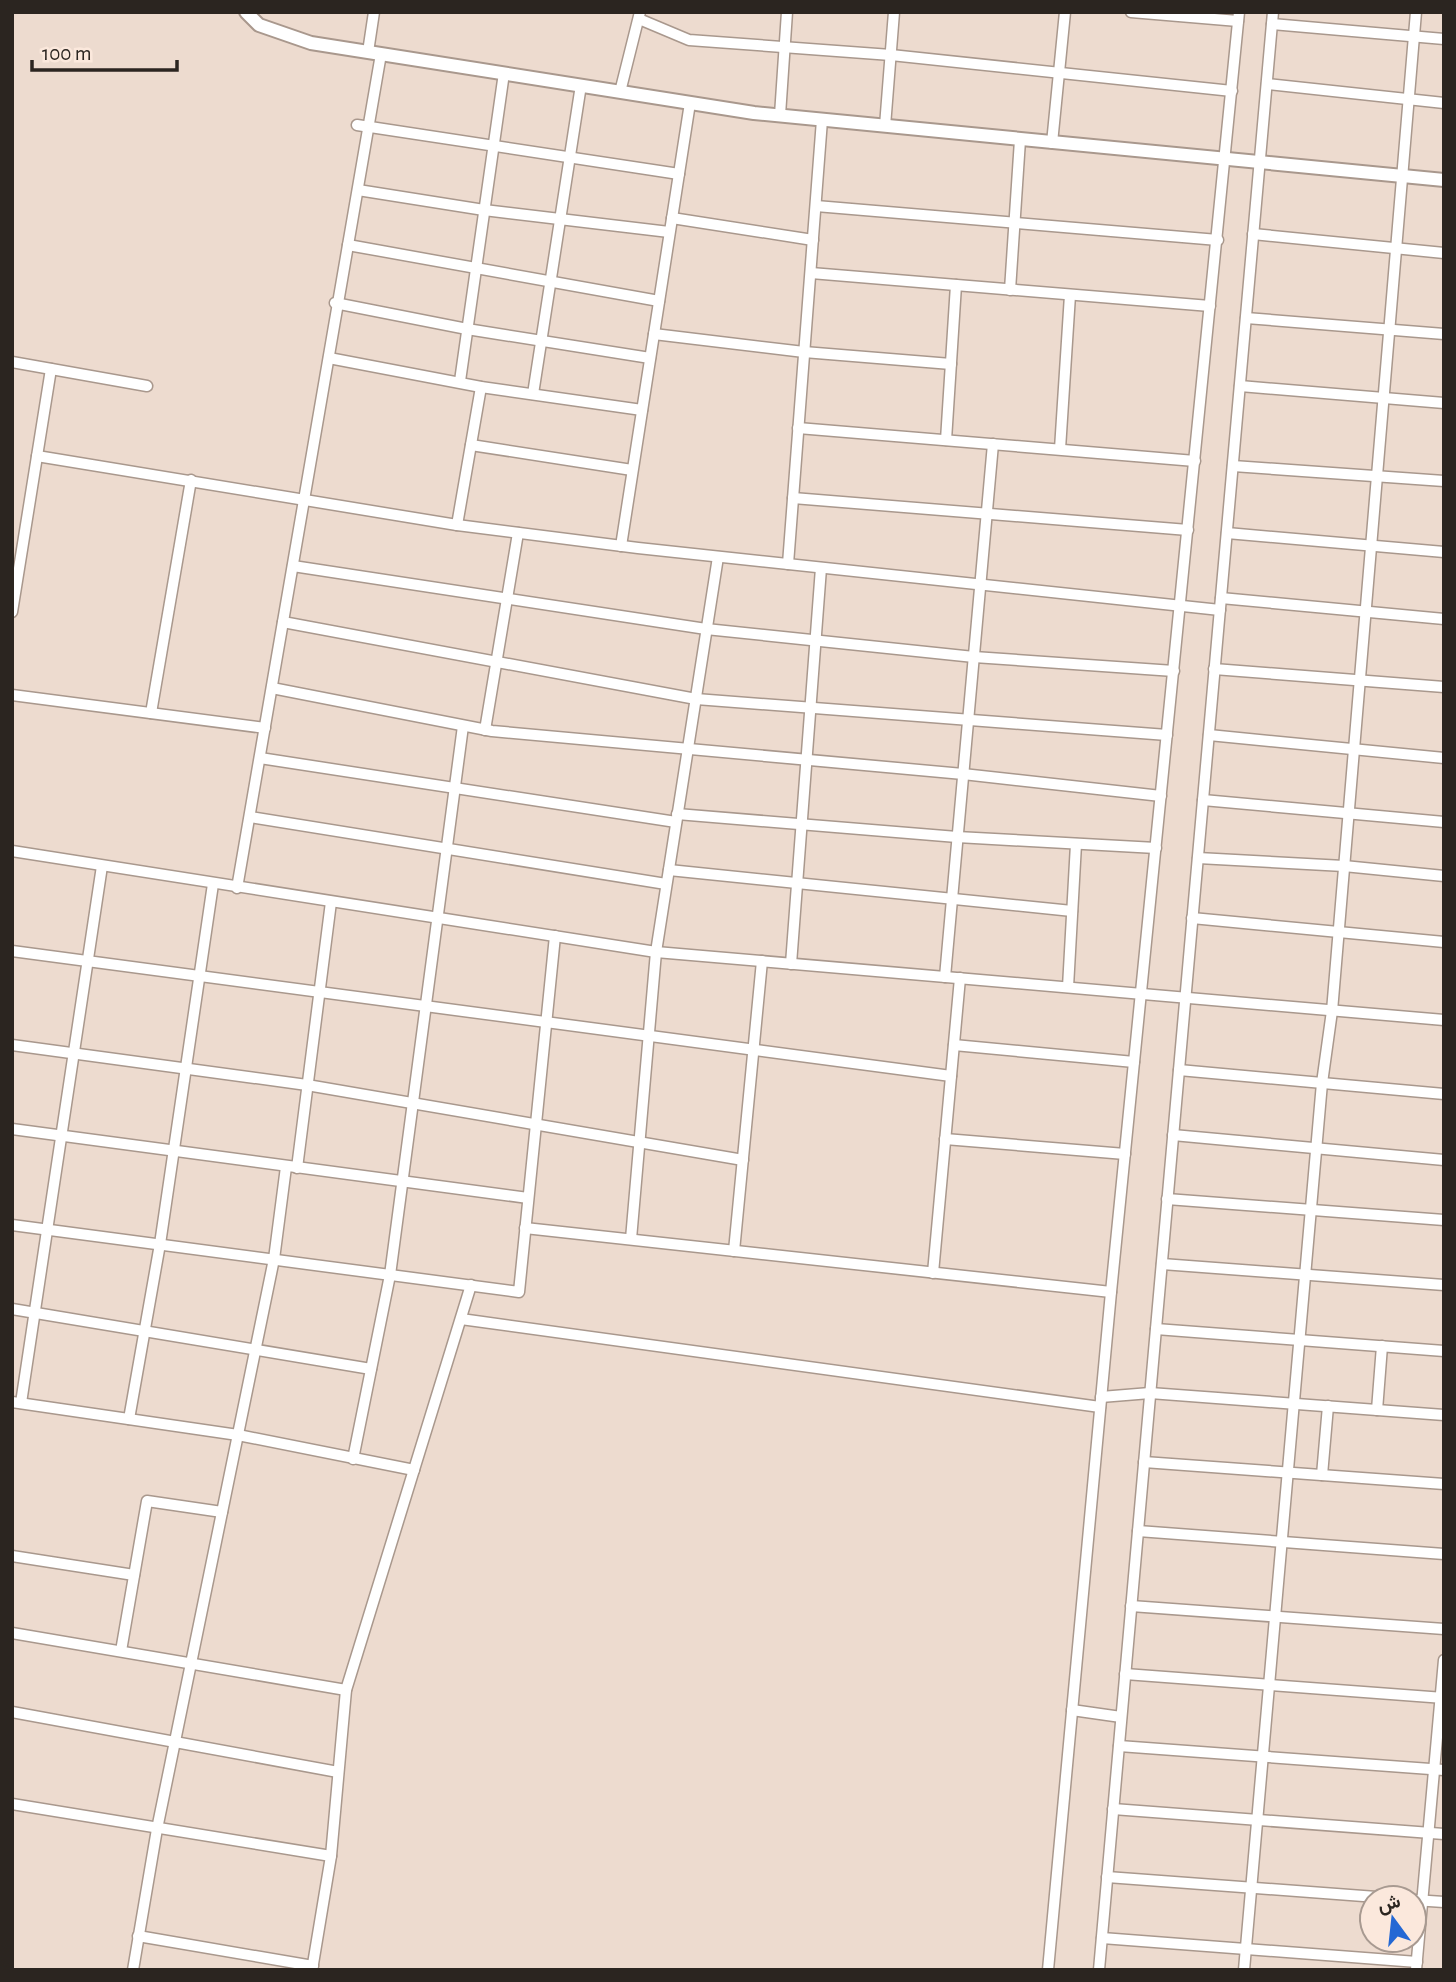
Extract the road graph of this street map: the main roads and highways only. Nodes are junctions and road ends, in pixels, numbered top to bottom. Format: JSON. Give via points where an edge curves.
{"nodes":[{"id":1,"x":246,"y":12,"type":"edge"},
{"id":2,"x":1444,"y":180,"type":"edge"}],
"edges":[{"from":1,"to":2,"type":"main road","via":[[259,25],[311,43],[780,116]]}]}
